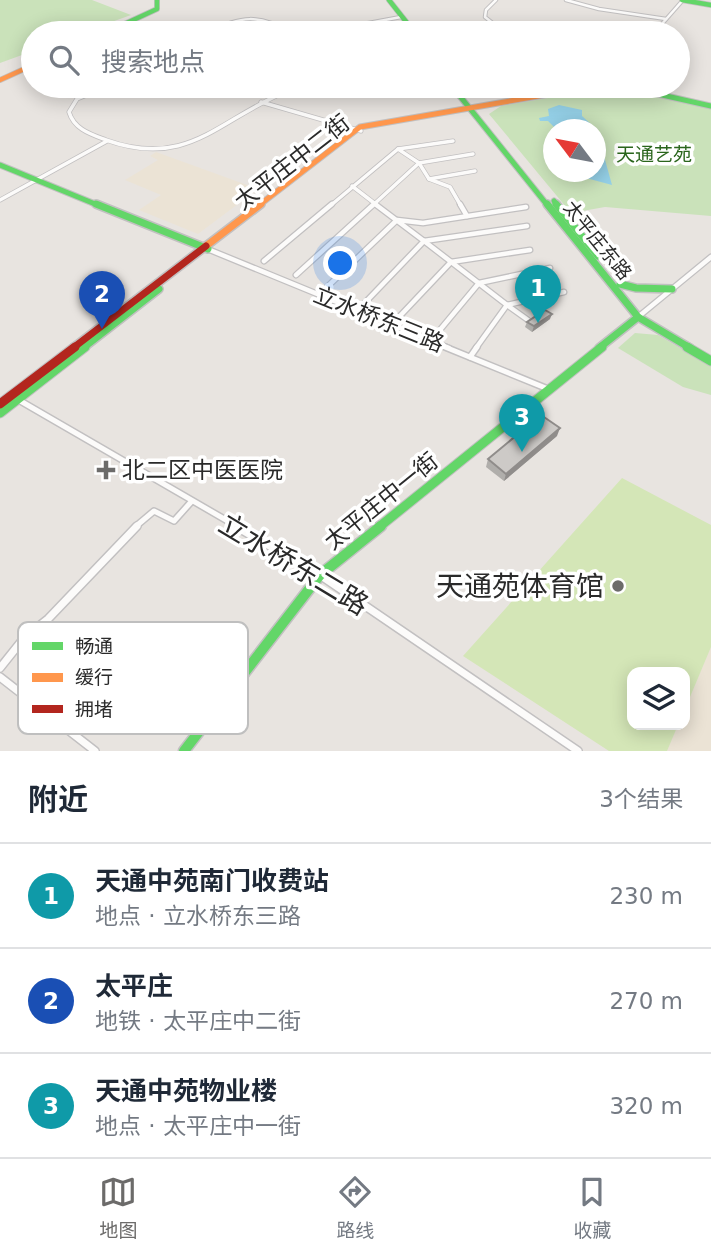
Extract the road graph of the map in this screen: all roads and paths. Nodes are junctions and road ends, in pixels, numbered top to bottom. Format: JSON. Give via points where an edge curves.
{"nodes":[{"id":1,"x":157,"y":0,"type":"edge"},
{"id":2,"x":388,"y":0,"type":"edge"},
{"id":3,"x":566,"y":0,"type":"edge"},
{"id":4,"x":683,"y":0,"type":"edge"},
{"id":5,"x":697,"y":0,"type":"edge"},
{"id":6,"x":492,"y":1,"type":"edge"},
{"id":7,"x":711,"y":4,"type":"edge"},
{"id":8,"x":400,"y":18,"type":"junction"},
{"id":9,"x":667,"y":19,"type":"joint"},
{"id":10,"x":131,"y":21,"type":"edge"},
{"id":11,"x":235,"y":21,"type":"edge"},
{"id":12,"x":269,"y":21,"type":"edge"},
{"id":13,"x":383,"y":21,"type":"edge"},
{"id":14,"x":403,"y":21,"type":"edge"},
{"id":15,"x":490,"y":21,"type":"edge"},
{"id":16,"x":21,"y":70,"type":"edge"},
{"id":17,"x":0,"y":80,"type":"edge"},
{"id":18,"x":79,"y":98,"type":"edge"},
{"id":19,"x":270,"y":98,"type":"edge"},
{"id":20,"x":463,"y":98,"type":"edge"},
{"id":21,"x":466,"y":98,"type":"edge"},
{"id":22,"x":528,"y":98,"type":"edge"},
{"id":23,"x":676,"y":98,"type":"edge"},
{"id":24,"x":261,"y":102,"type":"junction"},
{"id":25,"x":711,"y":106,"type":"edge"},
{"id":26,"x":472,"y":108,"type":"junction"},
{"id":27,"x":358,"y":130,"type":"junction"},
{"id":28,"x":107,"y":141,"type":"junction"},
{"id":29,"x":453,"y":141,"type":"dead end"},
{"id":30,"x":398,"y":149,"type":"junction"},
{"id":31,"x":472,"y":154,"type":"dead end"},
{"id":32,"x":419,"y":163,"type":"junction"},
{"id":33,"x":0,"y":164,"type":"edge"},
{"id":34,"x":475,"y":172,"type":"dead end"},
{"id":35,"x":429,"y":179,"type":"junction"},
{"id":36,"x":37,"y":180,"type":"junction"},
{"id":37,"x":352,"y":186,"type":"junction"},
{"id":38,"x":0,"y":200,"type":"edge"},
{"id":39,"x":376,"y":203,"type":"junction"},
{"id":40,"x":526,"y":207,"type":"dead end"},
{"id":41,"x":467,"y":216,"type":"junction"},
{"id":42,"x":397,"y":220,"type":"junction"},
{"id":43,"x":527,"y":226,"type":"dead end"},
{"id":44,"x":424,"y":242,"type":"junction"},
{"id":45,"x":207,"y":249,"type":"junction"},
{"id":46,"x":530,"y":250,"type":"dead end"},
{"id":47,"x":711,"y":257,"type":"edge"},
{"id":48,"x":264,"y":261,"type":"dead end"},
{"id":49,"x":451,"y":262,"type":"junction"},
{"id":50,"x":550,"y":268,"type":"dead end"},
{"id":51,"x":296,"y":275,"type":"dead end"},
{"id":52,"x":479,"y":284,"type":"junction"},
{"id":53,"x":620,"y":284,"type":"junction"},
{"id":54,"x":327,"y":287,"type":"dead end"},
{"id":55,"x":672,"y":289,"type":"junction"},
{"id":56,"x":564,"y":292,"type":"dead end"},
{"id":57,"x":507,"y":304,"type":"junction"},
{"id":58,"x":357,"y":311,"type":"junction"},
{"id":59,"x":399,"y":317,"type":"dead end"},
{"id":60,"x":638,"y":317,"type":"junction"},
{"id":61,"x":528,"y":320,"type":"edge"},
{"id":62,"x":439,"y":331,"type":"dead end"},
{"id":63,"x":470,"y":357,"type":"junction"},
{"id":64,"x":711,"y":361,"type":"edge"},
{"id":65,"x":548,"y":389,"type":"junction"},
{"id":66,"x":17,"y":399,"type":"junction"},
{"id":67,"x":1,"y":402,"type":"edge"},
{"id":68,"x":0,"y":412,"type":"edge"},
{"id":69,"x":191,"y":502,"type":"junction"},
{"id":70,"x":320,"y":575,"type":"junction"},
{"id":71,"x":45,"y":622,"type":"edge"},
{"id":72,"x":18,"y":646,"type":"edge"},
{"id":73,"x":0,"y":668,"type":"edge"},
{"id":74,"x":248,"y":668,"type":"edge"},
{"id":75,"x":0,"y":677,"type":"edge"},
{"id":76,"x":18,"y":691,"type":"edge"},
{"id":77,"x":73,"y":734,"type":"edge"},
{"id":78,"x":197,"y":734,"type":"edge"},
{"id":79,"x":95,"y":751,"type":"edge"},
{"id":80,"x":184,"y":751,"type":"edge"},
{"id":81,"x":578,"y":751,"type":"edge"}],
"edges":[{"from":1,"to":10,"type":"main road","via":[[157,9]]},
{"from":2,"to":8,"type":"main road"},
{"from":3,"to":9,"type":"street"},
{"from":4,"to":7,"type":"main road"},
{"from":4,"to":9,"type":"street"},
{"from":5,"to":7,"type":"main road"},
{"from":6,"to":15,"type":"street","via":[[485,17]]},
{"from":8,"to":13,"type":"street"},
{"from":8,"to":14,"type":"main road"},
{"from":11,"to":12,"type":"street","via":[[247,16]]},
{"from":16,"to":17,"type":"main road"},
{"from":18,"to":28,"type":"street","via":[[69,111],[74,123]]},
{"from":19,"to":24,"type":"street"},
{"from":20,"to":26,"type":"main road","name":"太平庄东路"},
{"from":21,"to":26,"type":"main road","name":"太平庄东路"},
{"from":22,"to":26,"type":"main road","name":"太平庄中二街"},
{"from":23,"to":25,"type":"main road"},
{"from":24,"to":27,"type":"street"},
{"from":24,"to":28,"type":"street","via":[[193,144],[161,149]]},
{"from":26,"to":27,"type":"main road","name":"太平庄中二街"},
{"from":26,"to":53,"type":"main road","name":"太平庄东路"},
{"from":26,"to":60,"type":"main road","name":"太平庄东路"},
{"from":27,"to":45,"type":"main road","name":"太平庄中二街"},
{"from":28,"to":36,"type":"street"},
{"from":29,"to":30,"type":"street"},
{"from":30,"to":32,"type":"street"},
{"from":30,"to":37,"type":"street"},
{"from":31,"to":32,"type":"street"},
{"from":32,"to":35,"type":"street"},
{"from":32,"to":39,"type":"street"},
{"from":33,"to":36,"type":"main road"},
{"from":34,"to":35,"type":"street"},
{"from":35,"to":41,"type":"street","via":[[450,187]]},
{"from":36,"to":38,"type":"street"},
{"from":36,"to":45,"type":"main road"},
{"from":37,"to":39,"type":"street"},
{"from":37,"to":48,"type":"street"},
{"from":39,"to":42,"type":"street"},
{"from":39,"to":51,"type":"street"},
{"from":40,"to":41,"type":"street"},
{"from":41,"to":42,"type":"street","via":[[423,223]]},
{"from":42,"to":44,"type":"street"},
{"from":42,"to":54,"type":"street"},
{"from":43,"to":44,"type":"street"},
{"from":44,"to":49,"type":"street"},
{"from":44,"to":58,"type":"street"},
{"from":45,"to":58,"type":"street","name":"立水桥东三路"},
{"from":45,"to":66,"type":"main road","name":"太平庄中二街"},
{"from":45,"to":67,"type":"main road","name":"太平庄中二街"},
{"from":46,"to":49,"type":"street"},
{"from":47,"to":55,"type":"street"},
{"from":49,"to":52,"type":"street"},
{"from":49,"to":59,"type":"street"},
{"from":50,"to":52,"type":"street"},
{"from":52,"to":57,"type":"street"},
{"from":52,"to":62,"type":"street"},
{"from":53,"to":55,"type":"main road"},
{"from":53,"to":60,"type":"main road","name":"太平庄东路","via":[[635,304]]},
{"from":55,"to":60,"type":"street"},
{"from":56,"to":57,"type":"street"},
{"from":57,"to":61,"type":"street"},
{"from":57,"to":63,"type":"street"},
{"from":58,"to":63,"type":"street","name":"立水桥东三路"},
{"from":60,"to":64,"type":"main road","name":"太平庄东路"},
{"from":60,"to":65,"type":"main road","name":"太平庄中一街"},
{"from":63,"to":65,"type":"street","name":"立水桥东三路"},
{"from":65,"to":70,"type":"main road","name":"太平庄中一街"},
{"from":66,"to":67,"type":"street"},
{"from":66,"to":68,"type":"main road","name":"太平庄中二街"},
{"from":66,"to":69,"type":"street","name":"立水桥东二路"},
{"from":69,"to":70,"type":"street","name":"立水桥东二路"},
{"from":69,"to":71,"type":"street","via":[[174,521],[154,511],[147,515]]},
{"from":70,"to":74,"type":"main road","name":"太平庄中一街"},
{"from":70,"to":81,"type":"street","name":"立水桥东二路"},
{"from":72,"to":73,"type":"street"},
{"from":75,"to":76,"type":"street"},
{"from":77,"to":79,"type":"street"},
{"from":78,"to":80,"type":"main road","name":"太平庄中一街"}]}
